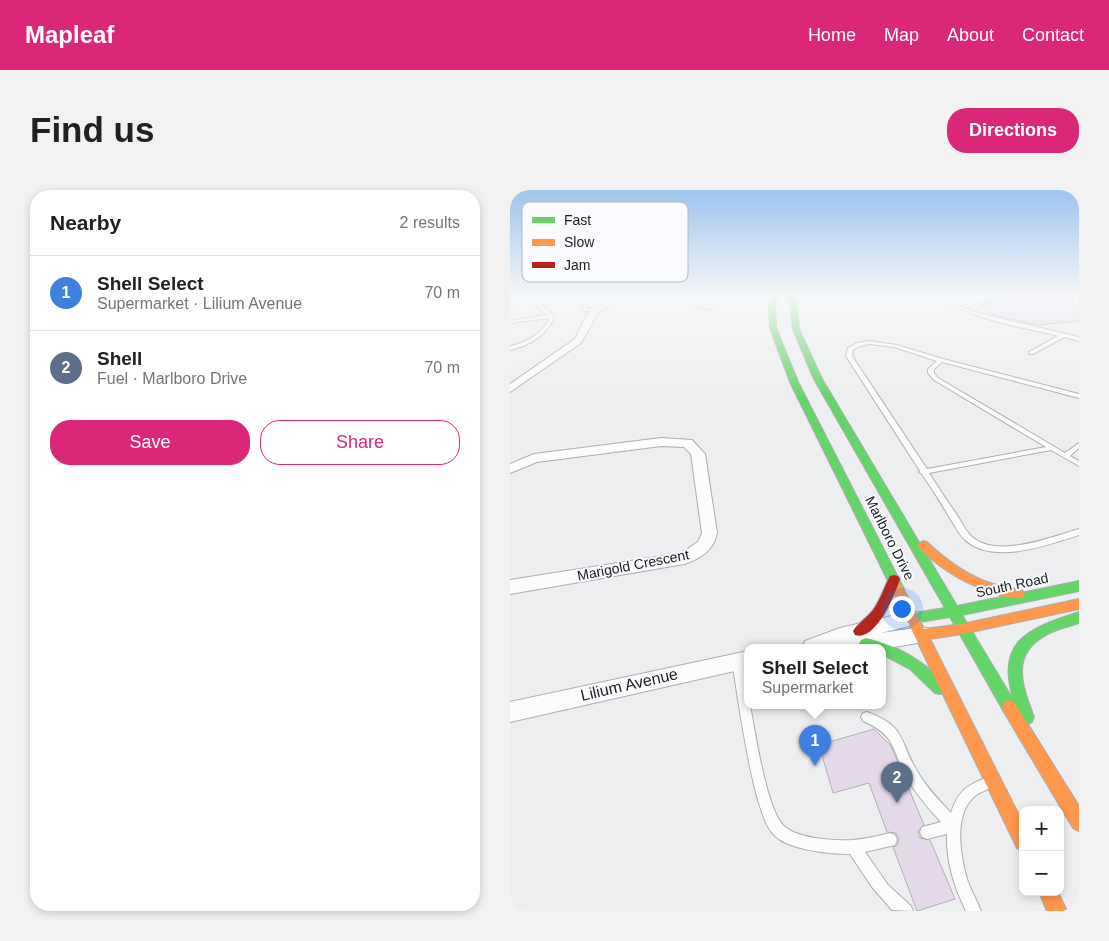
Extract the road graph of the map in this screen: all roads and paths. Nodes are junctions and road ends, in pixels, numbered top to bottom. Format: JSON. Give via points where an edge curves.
{"nodes":[{"id":1,"x":543,"y":331,"type":"edge"},
{"id":2,"x":585,"y":331,"type":"edge"},
{"id":3,"x":775,"y":331,"type":"edge"},
{"id":4,"x":796,"y":331,"type":"edge"},
{"id":5,"x":1045,"y":331,"type":"edge"},
{"id":6,"x":1063,"y":335,"type":"junction"},
{"id":7,"x":1078,"y":339,"type":"edge"},
{"id":8,"x":517,"y":347,"type":"junction"},
{"id":9,"x":510,"y":348,"type":"edge"},
{"id":10,"x":510,"y":352,"type":"edge"},
{"id":11,"x":1032,"y":353,"type":"dead end"},
{"id":12,"x":941,"y":360,"type":"junction"},
{"id":13,"x":510,"y":389,"type":"edge"},
{"id":14,"x":1079,"y":396,"type":"edge"},
{"id":15,"x":1079,"y":445,"type":"edge"},
{"id":16,"x":1052,"y":448,"type":"junction"},
{"id":17,"x":1065,"y":456,"type":"junction"},
{"id":18,"x":1079,"y":464,"type":"edge"},
{"id":19,"x":510,"y":468,"type":"edge"},
{"id":20,"x":923,"y":472,"type":"junction"},
{"id":21,"x":900,"y":521,"type":"junction"},
{"id":22,"x":1079,"y":532,"type":"edge"},
{"id":23,"x":894,"y":579,"type":"junction"},
{"id":24,"x":1079,"y":586,"type":"edge"},
{"id":25,"x":510,"y":587,"type":"edge"},
{"id":26,"x":1034,"y":596,"type":"junction"},
{"id":27,"x":1079,"y":604,"type":"edge"},
{"id":28,"x":952,"y":612,"type":"junction"},
{"id":29,"x":1079,"y":617,"type":"edge"},
{"id":30,"x":913,"y":618,"type":"junction"},
{"id":31,"x":962,"y":629,"type":"junction"},
{"id":32,"x":922,"y":635,"type":"junction"},
{"id":33,"x":863,"y":638,"type":"junction"},
{"id":34,"x":820,"y":644,"type":"edge"},
{"id":35,"x":851,"y":644,"type":"edge"},
{"id":36,"x":880,"y":644,"type":"edge"},
{"id":37,"x":886,"y":646,"type":"edge"},
{"id":38,"x":742,"y":660,"type":"edge"},
{"id":39,"x":744,"y":673,"type":"edge"},
{"id":40,"x":955,"y":703,"type":"junction"},
{"id":41,"x":750,"y":709,"type":"edge"},
{"id":42,"x":510,"y":712,"type":"edge"},
{"id":43,"x":867,"y":717,"type":"dead end"},
{"id":44,"x":1051,"y":775,"type":"junction"},
{"id":45,"x":992,"y":781,"type":"junction"},
{"id":46,"x":1079,"y":822,"type":"edge"},
{"id":47,"x":954,"y":826,"type":"junction"},
{"id":48,"x":927,"y":832,"type":"dead end"},
{"id":49,"x":1019,"y":834,"type":"edge"},
{"id":50,"x":890,"y":840,"type":"dead end"},
{"id":51,"x":854,"y":847,"type":"junction"},
{"id":52,"x":1050,"y":896,"type":"edge"},
{"id":53,"x":906,"y":911,"type":"edge"},
{"id":54,"x":974,"y":911,"type":"edge"},
{"id":55,"x":1057,"y":911,"type":"edge"}],
"edges":[{"from":1,"to":8,"type":"lane"},
{"from":2,"to":13,"type":"street","via":[[578,341]]},
{"from":3,"to":23,"type":"main road","name":"Marlboro Drive","via":[[794,382]]},
{"from":4,"to":21,"type":"main road","name":"Marlboro Drive","via":[[818,380]]},
{"from":5,"to":6,"type":"lane"},
{"from":6,"to":7,"type":"lane"},
{"from":6,"to":11,"type":"lane"},
{"from":8,"to":9,"type":"lane"},
{"from":8,"to":10,"type":"lane"},
{"from":12,"to":14,"type":"lane"},
{"from":12,"to":16,"type":"lane","via":[[931,369],[936,379]]},
{"from":12,"to":20,"type":"lane","via":[[876,343],[857,345],[848,352]]},
{"from":15,"to":17,"type":"lane"},
{"from":16,"to":17,"type":"lane"},
{"from":16,"to":20,"type":"lane"},
{"from":17,"to":18,"type":"lane"},
{"from":19,"to":25,"type":"street","name":"Marigold Crescent","via":[[523,461],[546,456],[661,442],[687,444],[698,454],[710,531],[704,545],[684,558]]},
{"from":20,"to":22,"type":"lane","via":[[967,537],[976,544],[1008,550]]},
{"from":21,"to":26,"type":"main road","via":[[938,562],[958,576],[993,590]]},
{"from":21,"to":28,"type":"main road","name":"Marlboro Drive"},
{"from":23,"to":30,"type":"main road","name":"Marlboro Drive"},
{"from":23,"to":33,"type":"main road","via":[[889,596]]},
{"from":24,"to":26,"type":"main road","name":"South Road"},
{"from":26,"to":28,"type":"main road","name":"South Road"},
{"from":27,"to":31,"type":"main road"},
{"from":28,"to":30,"type":"main road","name":"South Road"},
{"from":28,"to":31,"type":"main road","name":"Marlboro Drive"},
{"from":29,"to":44,"type":"main road","via":[[1029,638],[1013,664],[1020,700]]},
{"from":30,"to":32,"type":"main road","name":"Marlboro Drive"},
{"from":30,"to":33,"type":"street"},
{"from":31,"to":32,"type":"main road"},
{"from":31,"to":44,"type":"main road","name":"Marlboro Drive"},
{"from":32,"to":33,"type":"street"},
{"from":32,"to":40,"type":"main road","name":"Marlboro Drive"},
{"from":33,"to":34,"type":"street","via":[[840,636]]},
{"from":33,"to":35,"type":"street"},
{"from":33,"to":36,"type":"main road"},
{"from":37,"to":40,"type":"main road","via":[[919,666]]},
{"from":38,"to":39,"type":"lane"},
{"from":38,"to":42,"type":"street","name":"Lilium Avenue"},
{"from":40,"to":45,"type":"main road","name":"Marlboro Drive"},
{"from":41,"to":51,"type":"lane","via":[[763,795],[772,823],[779,831],[806,842],[836,848]]},
{"from":43,"to":47,"type":"lane","via":[[882,722],[890,729],[911,774]]},
{"from":44,"to":46,"type":"main road","name":"Marlboro Drive"},
{"from":45,"to":47,"type":"lane","via":[[970,793],[960,806]]},
{"from":45,"to":49,"type":"main road","name":"Marlboro Drive"},
{"from":47,"to":48,"type":"lane"},
{"from":47,"to":54,"type":"lane","via":[[954,856]]},
{"from":50,"to":51,"type":"lane"},
{"from":51,"to":53,"type":"lane","via":[[878,885]]},
{"from":52,"to":55,"type":"main road"}]}
